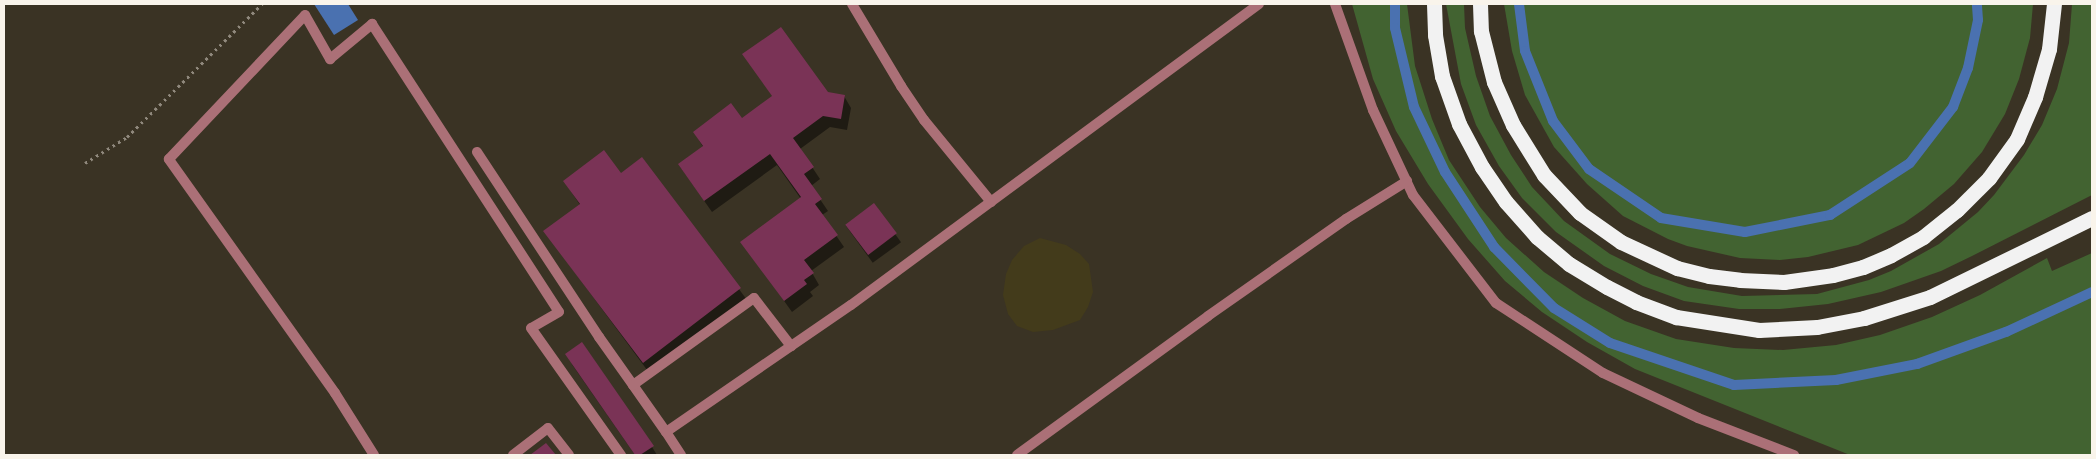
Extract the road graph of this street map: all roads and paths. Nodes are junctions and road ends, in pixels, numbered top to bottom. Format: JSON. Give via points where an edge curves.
{"nodes":[{"id":1,"x":262,"y":4,"type":"edge"},
{"id":2,"x":852,"y":4,"type":"edge"},
{"id":3,"x":1259,"y":4,"type":"edge"},
{"id":4,"x":1335,"y":4,"type":"edge"},
{"id":5,"x":1434,"y":4,"type":"edge"},
{"id":6,"x":1480,"y":4,"type":"edge"},
{"id":7,"x":2054,"y":4,"type":"edge"},
{"id":8,"x":477,"y":152,"type":"dead end"},
{"id":9,"x":85,"y":162,"type":"dead end"},
{"id":10,"x":1407,"y":181,"type":"junction"},
{"id":11,"x":991,"y":202,"type":"junction"},
{"id":12,"x":2092,"y":218,"type":"edge"},
{"id":13,"x":792,"y":346,"type":"junction"},
{"id":14,"x":634,"y":385,"type":"junction"},
{"id":15,"x":666,"y":432,"type":"junction"},
{"id":16,"x":374,"y":455,"type":"edge"},
{"id":17,"x":512,"y":455,"type":"edge"},
{"id":18,"x":569,"y":455,"type":"edge"},
{"id":19,"x":621,"y":455,"type":"edge"},
{"id":20,"x":680,"y":455,"type":"edge"},
{"id":21,"x":1017,"y":455,"type":"edge"},
{"id":22,"x":1794,"y":455,"type":"edge"}],
"edges":[{"from":1,"to":9,"type":"path","via":[[127,137]]},
{"from":2,"to":11,"type":"lane","via":[[900,86]]},
{"from":3,"to":11,"type":"lane"},
{"from":4,"to":10,"type":"lane","via":[[1373,110]]},
{"from":5,"to":12,"type":"highway","via":[[1442,76],[1456,116],[1482,167],[1506,202],[1537,237],[1569,264],[1621,294],[1676,316],[1759,330],[1816,327],[1864,318],[1930,296]]},
{"from":6,"to":7,"type":"highway","via":[[1481,32],[1494,82],[1513,125],[1544,175],[1580,213],[1621,242],[1677,268],[1709,276],[1784,282],[1840,273],[1891,255],[1923,237],[1989,178],[2017,139],[2035,98],[2049,49]]},
{"from":8,"to":14,"type":"lane","via":[[593,329]]},
{"from":10,"to":21,"type":"lane","via":[[1346,219]]},
{"from":10,"to":22,"type":"lane","via":[[1413,195],[1496,303],[1603,373],[1698,418]]},
{"from":11,"to":13,"type":"lane"},
{"from":13,"to":14,"type":"lane","via":[[754,298]]},
{"from":13,"to":15,"type":"lane"},
{"from":14,"to":15,"type":"lane"},
{"from":15,"to":20,"type":"lane"},
{"from":16,"to":19,"type":"lane","via":[[335,393],[169,159],[305,15],[330,59],[372,24],[559,312],[531,328]]},
{"from":17,"to":18,"type":"lane","via":[[548,428]]}]}
